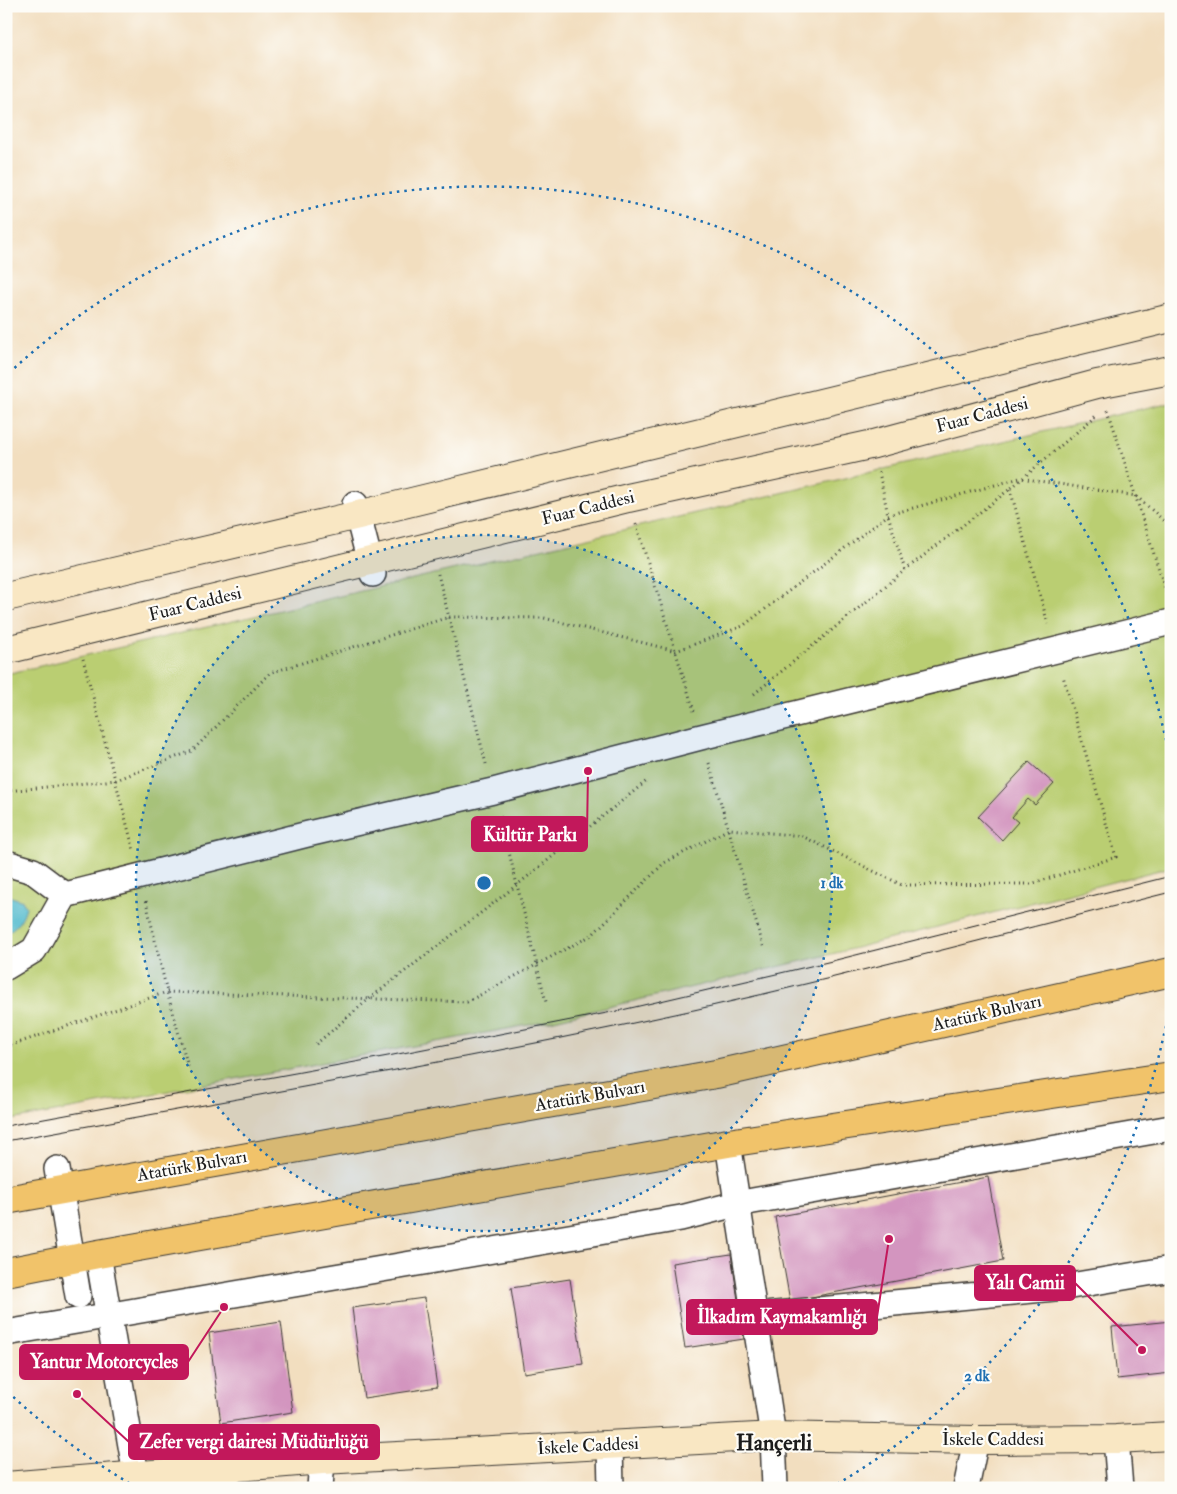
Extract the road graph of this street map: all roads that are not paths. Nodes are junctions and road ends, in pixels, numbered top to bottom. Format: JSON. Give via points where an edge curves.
{"nodes":[{"id":1,"x":1171,"y":318,"type":"edge"},
{"id":2,"x":1171,"y":370,"type":"edge"},
{"id":3,"x":356,"y":510,"type":"junction"},
{"id":4,"x":371,"y":568,"type":"junction"},
{"id":5,"x":6,"y":598,"type":"edge"},
{"id":6,"x":1169,"y":610,"type":"edge"},
{"id":7,"x":6,"y":650,"type":"edge"},
{"id":8,"x":6,"y":863,"type":"edge"},
{"id":9,"x":65,"y":895,"type":"junction"},
{"id":10,"x":6,"y":967,"type":"edge"},
{"id":11,"x":1171,"y":972,"type":"edge"},
{"id":12,"x":1171,"y":1076,"type":"edge"},
{"id":13,"x":1171,"y":1128,"type":"edge"},
{"id":14,"x":728,"y":1144,"type":"junction"},
{"id":15,"x":59,"y":1179,"type":"junction"},
{"id":16,"x":6,"y":1200,"type":"edge"},
{"id":17,"x":736,"y":1204,"type":"junction"},
{"id":18,"x":85,"y":1257,"type":"junction"},
{"id":19,"x":1171,"y":1269,"type":"edge"},
{"id":20,"x":6,"y":1272,"type":"edge"},
{"id":21,"x":78,"y":1296,"type":"dead end"},
{"id":22,"x":107,"y":1314,"type":"junction"},
{"id":23,"x":755,"y":1316,"type":"junction"},
{"id":24,"x":6,"y":1333,"type":"edge"},
{"id":25,"x":773,"y":1436,"type":"junction"},
{"id":26,"x":1171,"y":1436,"type":"edge"},
{"id":27,"x":1116,"y":1439,"type":"junction"},
{"id":28,"x":976,"y":1440,"type":"junction"},
{"id":29,"x":610,"y":1445,"type":"junction"},
{"id":30,"x":322,"y":1460,"type":"junction"},
{"id":31,"x":136,"y":1476,"type":"junction"},
{"id":32,"x":6,"y":1486,"type":"edge"},
{"id":33,"x":320,"y":1488,"type":"edge"},
{"id":34,"x":611,"y":1488,"type":"edge"},
{"id":35,"x":775,"y":1488,"type":"edge"},
{"id":36,"x":966,"y":1488,"type":"edge"},
{"id":37,"x":1120,"y":1488,"type":"edge"}],
"edges":[{"from":1,"to":3,"type":"main road"},
{"from":2,"to":4,"type":"main road","name":"Fuar Caddesi","via":[[1097,384],[874,444],[628,498]]},
{"from":3,"to":4,"type":"street"},
{"from":3,"to":5,"type":"main road"},
{"from":4,"to":7,"type":"main road","name":"Fuar Caddesi"},
{"from":6,"to":9,"type":"street","via":[[493,791]]},
{"from":8,"to":9,"type":"street","via":[[33,871]]},
{"from":9,"to":10,"type":"street","via":[[34,950]]},
{"from":11,"to":15,"type":"main road","name":"Atatürk Bulvarı","via":[[716,1074]]},
{"from":12,"to":14,"type":"main road"},
{"from":13,"to":17,"type":"street"},
{"from":14,"to":17,"type":"street"},
{"from":14,"to":18,"type":"main road"},
{"from":15,"to":16,"type":"main road","name":"Atatürk Bulvarı"},
{"from":15,"to":18,"type":"street"},
{"from":17,"to":22,"type":"street","via":[[681,1218]]},
{"from":17,"to":23,"type":"street"},
{"from":18,"to":20,"type":"main road"},
{"from":18,"to":21,"type":"street"},
{"from":18,"to":22,"type":"street"},
{"from":19,"to":23,"type":"street","via":[[1066,1287]]},
{"from":22,"to":24,"type":"street"},
{"from":22,"to":31,"type":"street"},
{"from":23,"to":25,"type":"street"},
{"from":25,"to":28,"type":"main road","name":"İskele Caddesi"},
{"from":25,"to":29,"type":"main road","name":"İskele Caddesi"},
{"from":25,"to":35,"type":"street"},
{"from":26,"to":27,"type":"main road","name":"İskele Caddesi"},
{"from":27,"to":28,"type":"main road","name":"İskele Caddesi"},
{"from":27,"to":37,"type":"street"},
{"from":28,"to":36,"type":"street"},
{"from":29,"to":30,"type":"main road","name":"İskele Caddesi"},
{"from":29,"to":34,"type":"street"},
{"from":30,"to":31,"type":"main road","name":"İskele Caddesi"},
{"from":30,"to":33,"type":"street"},
{"from":31,"to":32,"type":"main road","name":"İskele Caddesi"}]}
